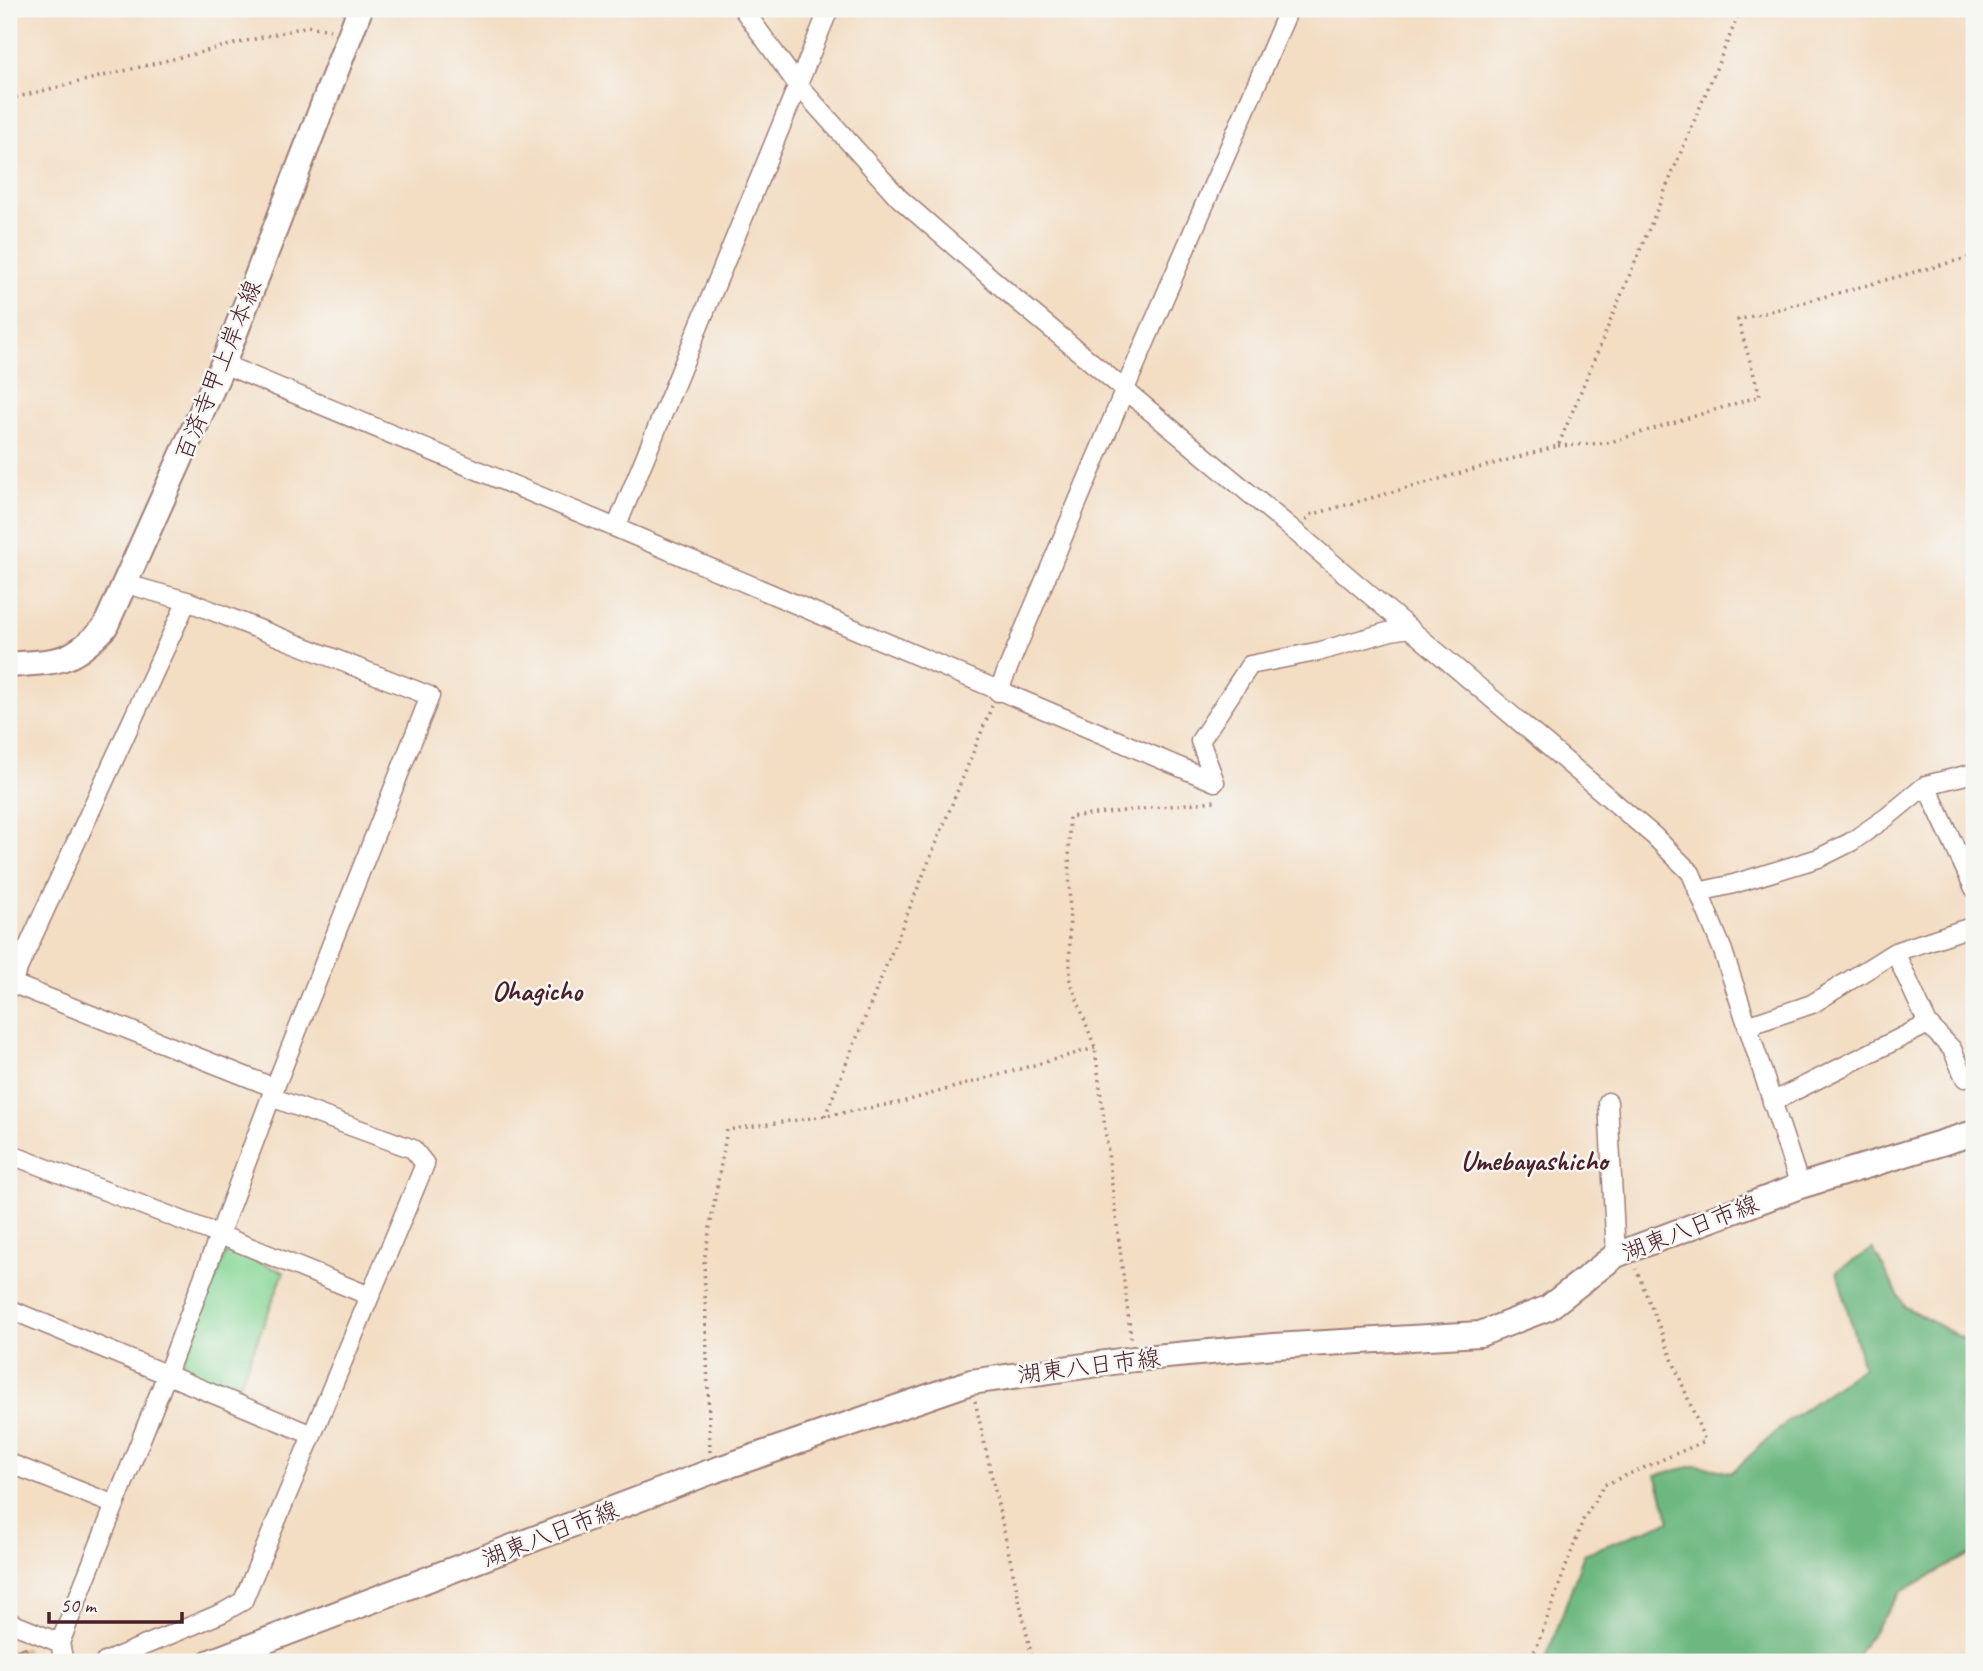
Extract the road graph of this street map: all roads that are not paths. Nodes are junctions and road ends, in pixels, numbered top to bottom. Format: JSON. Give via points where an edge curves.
{"nodes":[{"id":1,"x":360,"y":9,"type":"edge"},
{"id":2,"x":743,"y":9,"type":"edge"},
{"id":3,"x":829,"y":9,"type":"edge"},
{"id":4,"x":1289,"y":9,"type":"edge"},
{"id":5,"x":797,"y":84,"type":"junction"},
{"id":6,"x":223,"y":364,"type":"junction"},
{"id":7,"x":1125,"y":389,"type":"junction"},
{"id":8,"x":616,"y":528,"type":"junction"},
{"id":9,"x":126,"y":584,"type":"junction"},
{"id":10,"x":187,"y":601,"type":"junction"},
{"id":11,"x":1409,"y":628,"type":"junction"},
{"id":12,"x":9,"y":665,"type":"edge"},
{"id":13,"x":998,"y":692,"type":"junction"},
{"id":14,"x":1974,"y":772,"type":"edge"},
{"id":15,"x":1926,"y":785,"type":"junction"},
{"id":16,"x":1974,"y":888,"type":"edge"},
{"id":17,"x":1698,"y":892,"type":"junction"},
{"id":18,"x":1974,"y":926,"type":"edge"},
{"id":19,"x":1895,"y":952,"type":"junction"},
{"id":20,"x":10,"y":986,"type":"edge"},
{"id":21,"x":1928,"y":1024,"type":"junction"},
{"id":22,"x":1747,"y":1026,"type":"junction"},
{"id":23,"x":1965,"y":1078,"type":"dead end"},
{"id":24,"x":273,"y":1093,"type":"junction"},
{"id":25,"x":1608,"y":1102,"type":"dead end"},
{"id":26,"x":1772,"y":1102,"type":"junction"},
{"id":27,"x":1974,"y":1133,"type":"edge"},
{"id":28,"x":9,"y":1154,"type":"edge"},
{"id":29,"x":1800,"y":1186,"type":"junction"},
{"id":30,"x":220,"y":1235,"type":"junction"},
{"id":31,"x":1623,"y":1252,"type":"junction"},
{"id":32,"x":370,"y":1296,"type":"junction"},
{"id":33,"x":9,"y":1308,"type":"edge"},
{"id":34,"x":167,"y":1374,"type":"junction"},
{"id":35,"x":312,"y":1435,"type":"junction"},
{"id":36,"x":9,"y":1463,"type":"edge"},
{"id":37,"x":115,"y":1505,"type":"junction"},
{"id":38,"x":9,"y":1622,"type":"edge"},
{"id":39,"x":60,"y":1643,"type":"junction"},
{"id":40,"x":216,"y":1661,"type":"edge"},
{"id":41,"x":64,"y":1662,"type":"edge"},
{"id":42,"x":105,"y":1662,"type":"edge"}],
"edges":[{"from":1,"to":6,"type":"main road","name":"百済寺甲上岸本線"},
{"from":2,"to":5,"type":"street"},
{"from":3,"to":5,"type":"street"},
{"from":4,"to":7,"type":"street"},
{"from":5,"to":7,"type":"street","via":[[899,198]]},
{"from":5,"to":8,"type":"street"},
{"from":6,"to":8,"type":"street"},
{"from":6,"to":9,"type":"main road","name":"百済寺甲上岸本線"},
{"from":7,"to":11,"type":"street"},
{"from":7,"to":13,"type":"street"},
{"from":8,"to":13,"type":"street"},
{"from":9,"to":10,"type":"street"},
{"from":9,"to":12,"type":"main road","name":"百済寺甲上岸本線","via":[[105,627],[87,646],[63,660]]},
{"from":10,"to":20,"type":"street"},
{"from":10,"to":24,"type":"street","via":[[430,696]]},
{"from":11,"to":13,"type":"street","via":[[1250,665],[1200,741],[1215,782]]},
{"from":11,"to":17,"type":"street","via":[[1654,836],[1691,873]]},
{"from":14,"to":15,"type":"street"},
{"from":15,"to":16,"type":"street"},
{"from":15,"to":17,"type":"street","via":[[1869,830],[1819,858]]},
{"from":17,"to":22,"type":"street"},
{"from":18,"to":19,"type":"street"},
{"from":19,"to":21,"type":"street"},
{"from":19,"to":22,"type":"street","via":[[1812,1004]]},
{"from":20,"to":24,"type":"street"},
{"from":21,"to":23,"type":"street","via":[[1952,1049]]},
{"from":21,"to":26,"type":"street"},
{"from":22,"to":26,"type":"street"},
{"from":24,"to":30,"type":"street"},
{"from":24,"to":32,"type":"street","via":[[413,1149],[425,1164]]},
{"from":25,"to":31,"type":"street"},
{"from":26,"to":29,"type":"street"},
{"from":27,"to":29,"type":"main road","name":"湖東八日市線"},
{"from":28,"to":30,"type":"street"},
{"from":29,"to":31,"type":"main road","name":"湖東八日市線"},
{"from":30,"to":32,"type":"street"},
{"from":30,"to":34,"type":"street"},
{"from":31,"to":40,"type":"main road","name":"湖東八日市線","via":[[1548,1308],[1480,1334],[1134,1359],[971,1382],[710,1472]]},
{"from":32,"to":35,"type":"street"},
{"from":33,"to":34,"type":"street"},
{"from":34,"to":35,"type":"street"},
{"from":34,"to":37,"type":"street"},
{"from":35,"to":42,"type":"street","via":[[243,1601]]},
{"from":36,"to":37,"type":"street"},
{"from":37,"to":39,"type":"street"},
{"from":38,"to":39,"type":"street"},
{"from":39,"to":41,"type":"street"}]}
